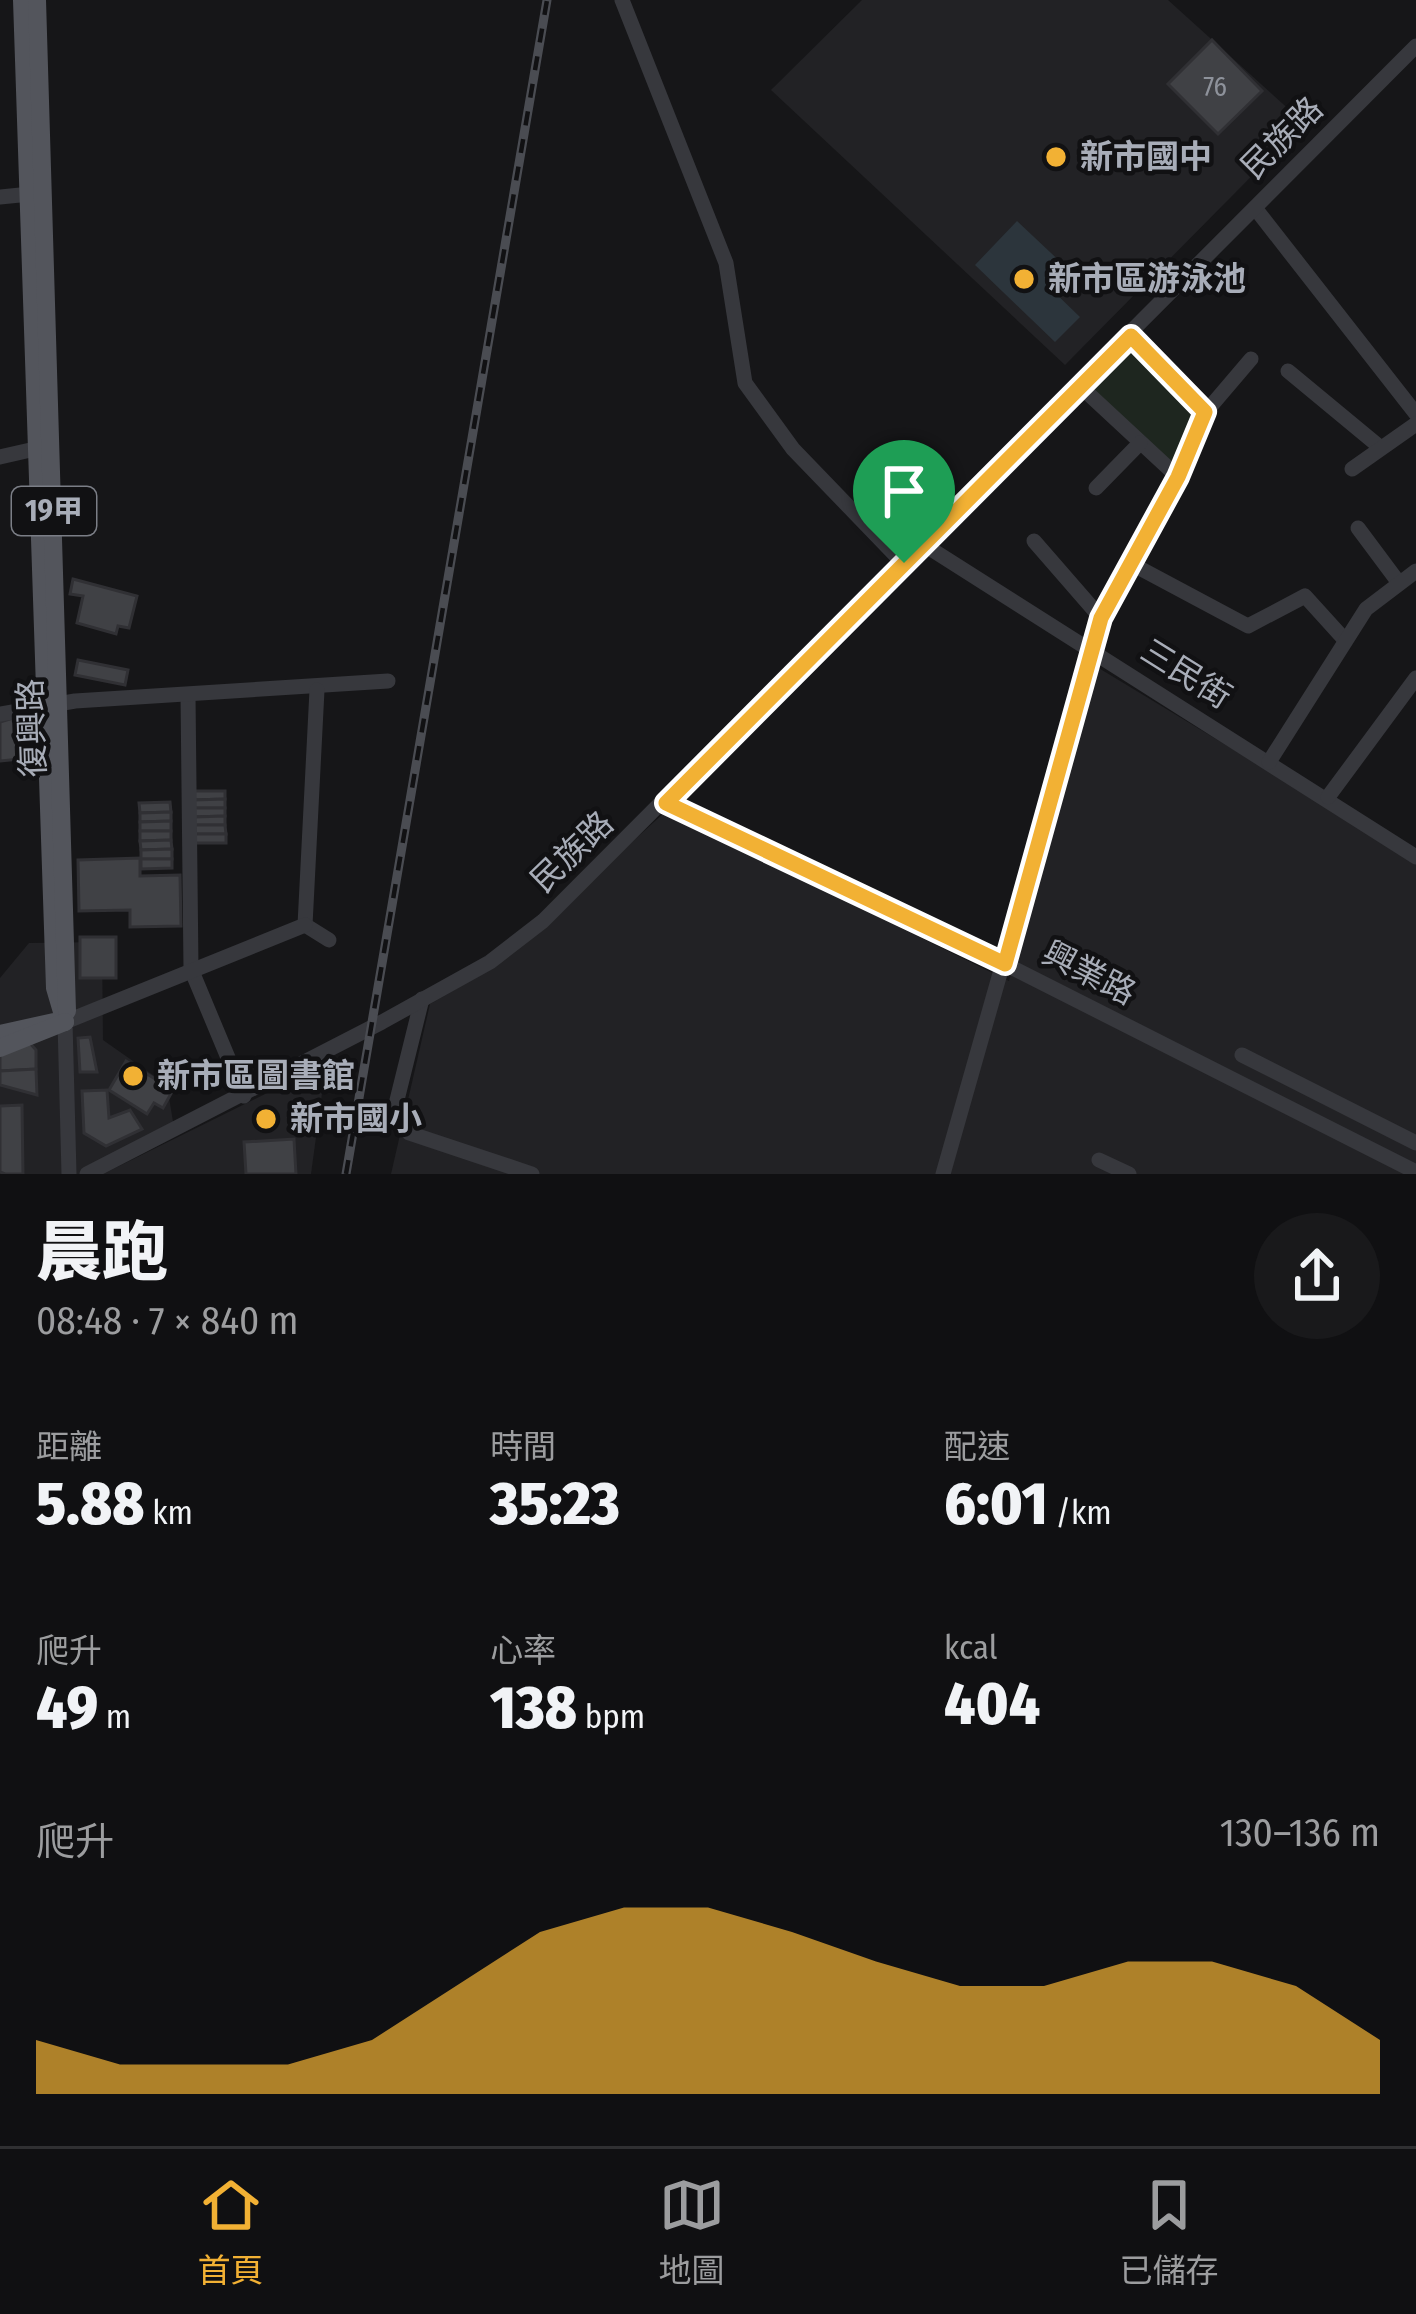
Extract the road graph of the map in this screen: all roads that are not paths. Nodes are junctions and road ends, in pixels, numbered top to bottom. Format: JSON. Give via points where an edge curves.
{"nodes":[{"id":1,"x":22,"y":0,"type":"edge"},
{"id":2,"x":37,"y":0,"type":"edge"},
{"id":3,"x":622,"y":0,"type":"edge"},
{"id":4,"x":1416,"y":46,"type":"edge"},
{"id":5,"x":36,"y":193,"type":"junction"},
{"id":6,"x":0,"y":197,"type":"edge"},
{"id":7,"x":1255,"y":208,"type":"junction"},
{"id":8,"x":1131,"y":336,"type":"junction"},
{"id":9,"x":1250,"y":359,"type":"dead end"},
{"id":10,"x":1288,"y":371,"type":"dead end"},
{"id":11,"x":1080,"y":386,"type":"junction"},
{"id":12,"x":1205,"y":412,"type":"junction"},
{"id":13,"x":1416,"y":414,"type":"edge"},
{"id":14,"x":1416,"y":424,"type":"edge"},
{"id":15,"x":1140,"y":443,"type":"junction"},
{"id":16,"x":44,"y":447,"type":"junction"},
{"id":17,"x":1381,"y":448,"type":"junction"},
{"id":18,"x":0,"y":457,"type":"edge"},
{"id":19,"x":1352,"y":469,"type":"dead end"},
{"id":20,"x":1178,"y":477,"type":"junction"},
{"id":21,"x":1096,"y":488,"type":"dead end"},
{"id":22,"x":1358,"y":528,"type":"dead end"},
{"id":23,"x":1034,"y":541,"type":"dead end"},
{"id":24,"x":923,"y":544,"type":"junction"},
{"id":25,"x":1130,"y":562,"type":"junction"},
{"id":26,"x":904,"y":563,"type":"junction"},
{"id":27,"x":1416,"y":572,"type":"edge"},
{"id":28,"x":1399,"y":583,"type":"junction"},
{"id":29,"x":1101,"y":618,"type":"junction"},
{"id":30,"x":1344,"y":639,"type":"junction"},
{"id":31,"x":1091,"y":650,"type":"junction"},
{"id":32,"x":1416,"y":678,"type":"edge"},
{"id":33,"x":388,"y":681,"type":"dead end"},
{"id":34,"x":317,"y":690,"type":"junction"},
{"id":35,"x":188,"y":695,"type":"junction"},
{"id":36,"x":54,"y":703,"type":"junction"},
{"id":37,"x":0,"y":714,"type":"edge"},
{"id":38,"x":1269,"y":762,"type":"junction"},
{"id":39,"x":1328,"y":797,"type":"junction"},
{"id":40,"x":666,"y":803,"type":"junction"},
{"id":41,"x":1416,"y":834,"type":"edge"},
{"id":42,"x":1410,"y":853,"type":"edge"},
{"id":43,"x":305,"y":926,"type":"junction"},
{"id":44,"x":329,"y":940,"type":"dead end"},
{"id":45,"x":1005,"y":964,"type":"junction"},
{"id":46,"x":191,"y":969,"type":"junction"},
{"id":47,"x":422,"y":999,"type":"junction"},
{"id":48,"x":65,"y":1022,"type":"junction"},
{"id":49,"x":0,"y":1034,"type":"edge"},
{"id":50,"x":0,"y":1048,"type":"edge"},
{"id":51,"x":1242,"y":1055,"type":"dead end"},
{"id":52,"x":244,"y":1096,"type":"junction"},
{"id":53,"x":1416,"y":1143,"type":"edge"},
{"id":54,"x":1099,"y":1160,"type":"dead end"},
{"id":55,"x":1416,"y":1172,"type":"edge"},
{"id":56,"x":69,"y":1174,"type":"edge"},
{"id":57,"x":87,"y":1174,"type":"edge"},
{"id":58,"x":532,"y":1174,"type":"edge"},
{"id":59,"x":944,"y":1174,"type":"edge"},
{"id":60,"x":1129,"y":1174,"type":"edge"}],
"edges":[{"from":1,"to":5,"type":"main road","name":"復興路","number":"19甲"},
{"from":2,"to":5,"type":"main road","name":"復興路","number":"19甲"},
{"from":3,"to":26,"type":"street","via":[[726,263],[745,382],[794,449]]},
{"from":4,"to":7,"type":"street","name":"民族路"},
{"from":5,"to":6,"type":"street"},
{"from":5,"to":16,"type":"main road","name":"復興路","number":"19甲"},
{"from":7,"to":8,"type":"street","name":"民族路"},
{"from":7,"to":13,"type":"street"},
{"from":8,"to":11,"type":"street","name":"民族路"},
{"from":8,"to":12,"type":"street"},
{"from":9,"to":12,"type":"street"},
{"from":10,"to":17,"type":"street"},
{"from":11,"to":15,"type":"street"},
{"from":11,"to":24,"type":"street","name":"民族路"},
{"from":12,"to":20,"type":"street"},
{"from":14,"to":17,"type":"street"},
{"from":15,"to":20,"type":"street"},
{"from":15,"to":21,"type":"street"},
{"from":16,"to":18,"type":"street"},
{"from":16,"to":36,"type":"main road","name":"復興路","number":"19甲"},
{"from":17,"to":19,"type":"street"},
{"from":20,"to":25,"type":"street"},
{"from":22,"to":28,"type":"street"},
{"from":23,"to":29,"type":"street"},
{"from":24,"to":26,"type":"street","name":"民族路"},
{"from":24,"to":31,"type":"street","name":"三民街"},
{"from":25,"to":29,"type":"street"},
{"from":25,"to":30,"type":"street","via":[[1248,626],[1304,596]]},
{"from":26,"to":40,"type":"street","name":"民族路"},
{"from":27,"to":28,"type":"street"},
{"from":28,"to":30,"type":"street"},
{"from":29,"to":31,"type":"street"},
{"from":30,"to":38,"type":"street"},
{"from":31,"to":38,"type":"street","name":"三民街"},
{"from":31,"to":45,"type":"street"},
{"from":32,"to":39,"type":"street"},
{"from":33,"to":34,"type":"street"},
{"from":34,"to":35,"type":"street"},
{"from":34,"to":43,"type":"street"},
{"from":35,"to":36,"type":"street"},
{"from":35,"to":46,"type":"street"},
{"from":36,"to":37,"type":"street"},
{"from":36,"to":48,"type":"main road","name":"復興路","number":"19甲","via":[[70,987]]},
{"from":38,"to":39,"type":"street","name":"三民街"},
{"from":39,"to":42,"type":"street","name":"三民街"},
{"from":40,"to":45,"type":"street","name":"興業路"},
{"from":40,"to":47,"type":"street","name":"民族路","via":[[543,921]]},
{"from":41,"to":42,"type":"street"},
{"from":43,"to":44,"type":"street"},
{"from":43,"to":46,"type":"street"},
{"from":45,"to":55,"type":"street","name":"興業路"},
{"from":45,"to":59,"type":"street"},
{"from":46,"to":48,"type":"street"},
{"from":46,"to":52,"type":"street"},
{"from":47,"to":52,"type":"street","name":"民族路"},
{"from":47,"to":58,"type":"street","via":[[397,1100],[399,1124]]},
{"from":48,"to":49,"type":"main road"},
{"from":48,"to":50,"type":"main road"},
{"from":48,"to":56,"type":"street","name":"復興路"},
{"from":51,"to":53,"type":"street"},
{"from":52,"to":57,"type":"street","name":"民族路"},
{"from":54,"to":60,"type":"street"}]}
